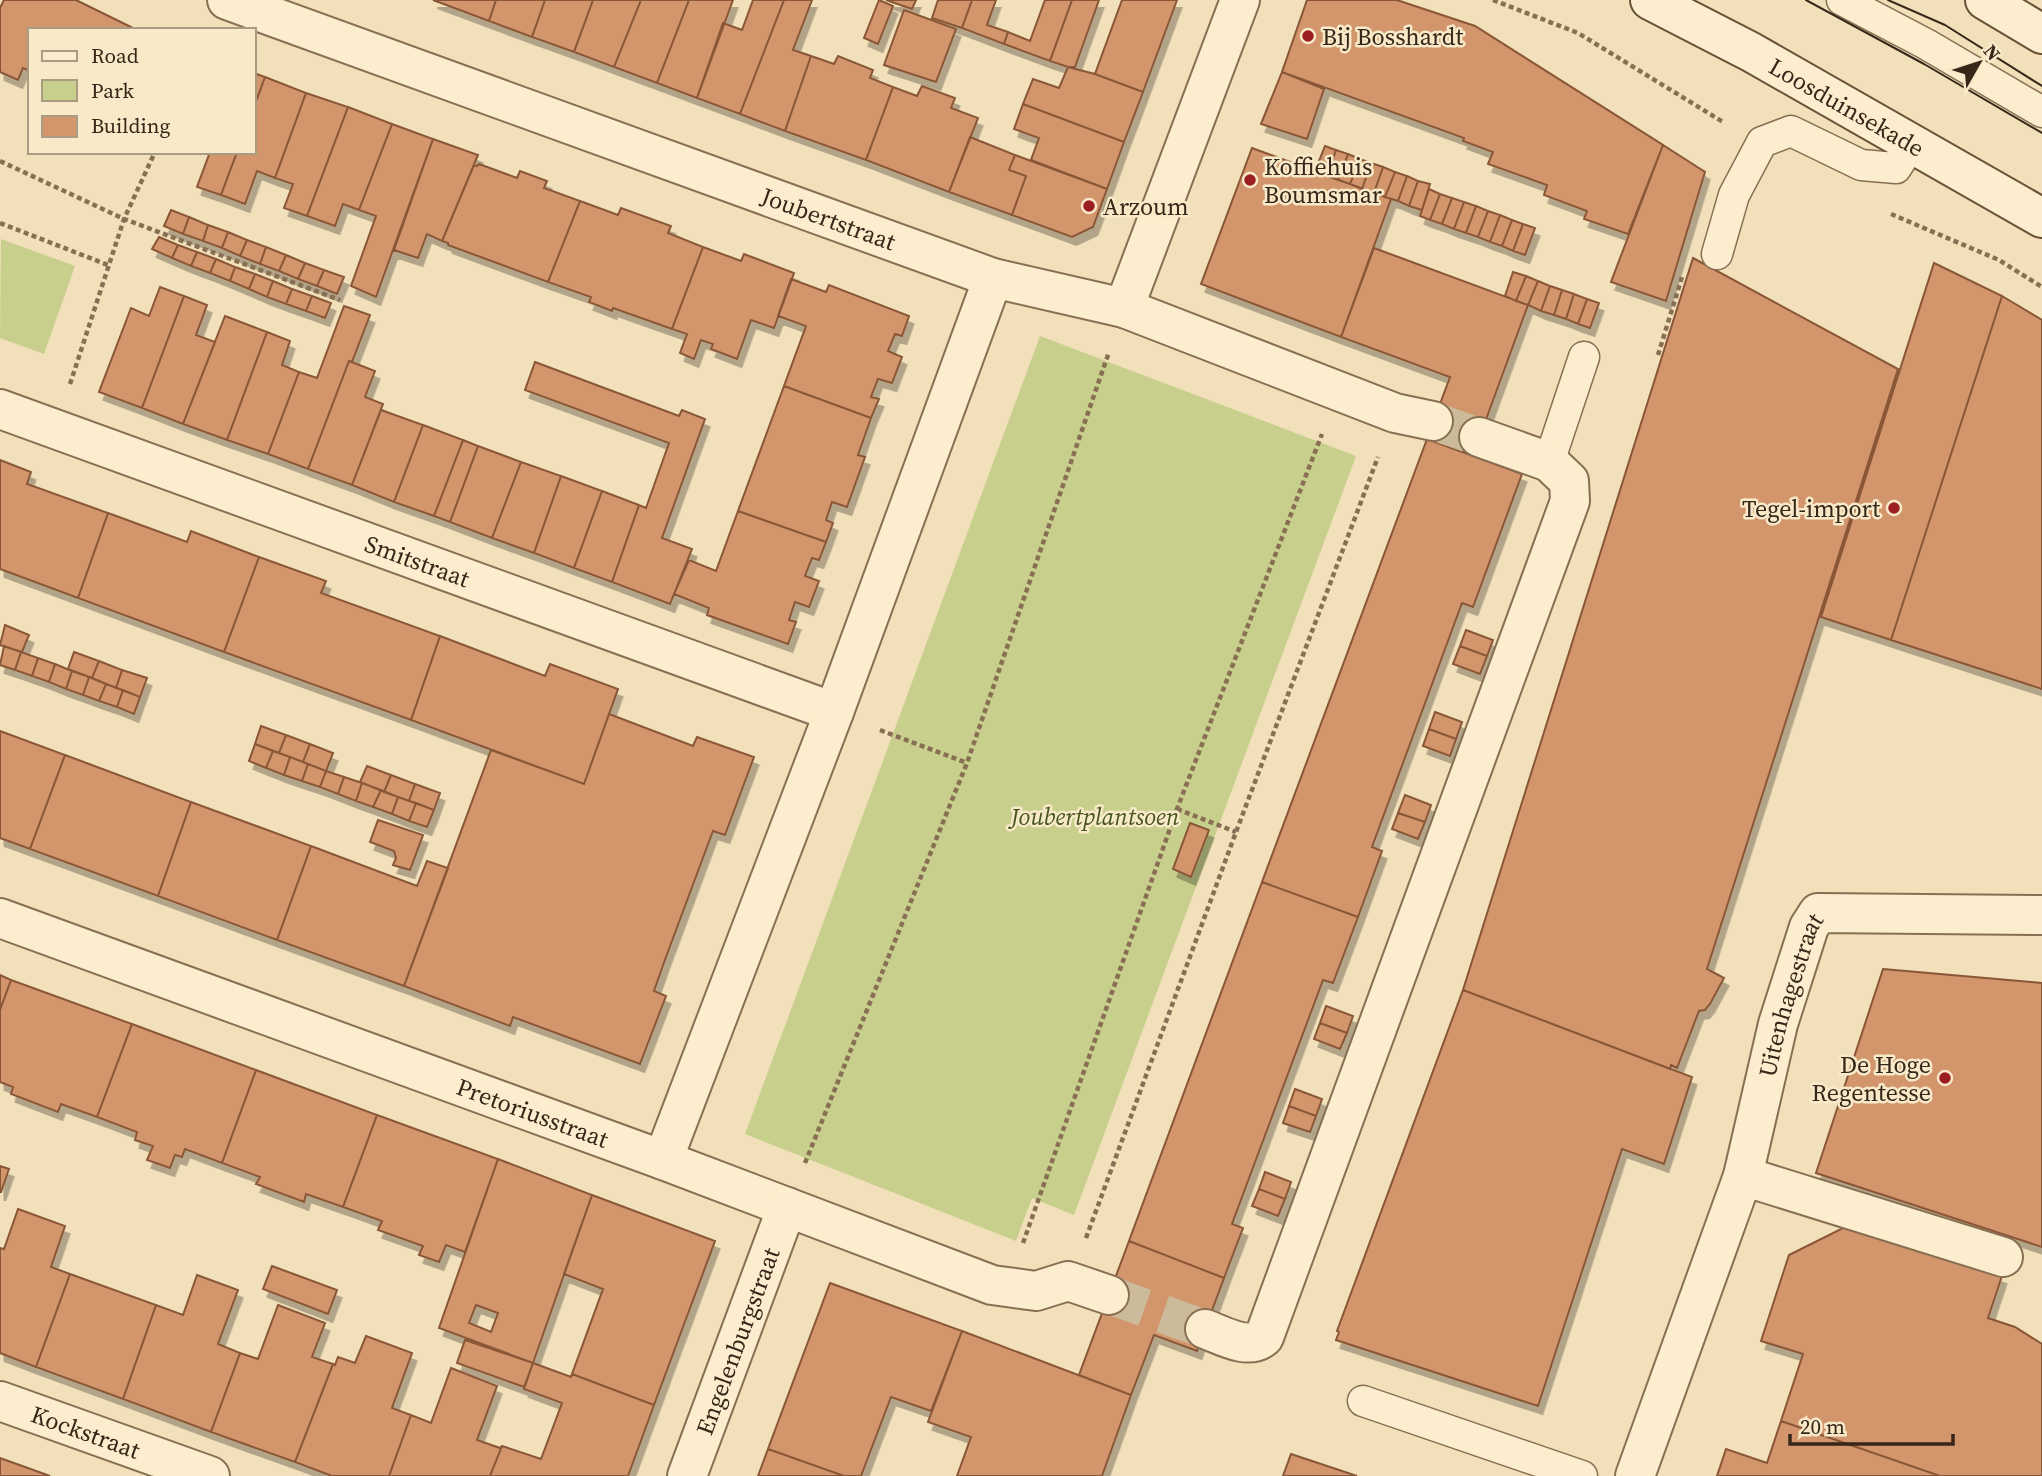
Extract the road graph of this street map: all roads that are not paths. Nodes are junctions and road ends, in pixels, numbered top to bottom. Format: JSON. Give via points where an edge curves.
{"nodes":[{"id":1,"x":228,"y":0,"type":"edge"},
{"id":2,"x":1240,"y":0,"type":"edge"},
{"id":3,"x":1650,"y":0,"type":"edge"},
{"id":4,"x":1842,"y":0,"type":"edge"},
{"id":5,"x":1985,"y":0,"type":"edge"},
{"id":6,"x":2042,"y":34,"type":"edge"},
{"id":7,"x":2042,"y":112,"type":"edge"},
{"id":8,"x":1912,"y":143,"type":"junction"},
{"id":9,"x":2042,"y":218,"type":"edge"},
{"id":10,"x":1717,"y":254,"type":"dead end"},
{"id":11,"x":993,"y":278,"type":"junction"},
{"id":12,"x":1124,"y":308,"type":"junction"},
{"id":13,"x":1584,"y":357,"type":"dead end"},
{"id":14,"x":0,"y":408,"type":"edge"},
{"id":15,"x":1433,"y":421,"type":"tunnel mouth"},
{"id":16,"x":1479,"y":437,"type":"tunnel mouth"},
{"id":17,"x":1549,"y":462,"type":"junction"},
{"id":18,"x":835,"y":712,"type":"junction"},
{"id":19,"x":2042,"y":915,"type":"edge"},
{"id":20,"x":0,"y":918,"type":"edge"},
{"id":21,"x":663,"y":1160,"type":"junction"},
{"id":22,"x":1743,"y":1176,"type":"junction"},
{"id":23,"x":787,"y":1207,"type":"junction"},
{"id":24,"x":2003,"y":1257,"type":"dead end"},
{"id":25,"x":1109,"y":1295,"type":"tunnel mouth"},
{"id":26,"x":1205,"y":1329,"type":"tunnel mouth"},
{"id":27,"x":0,"y":1401,"type":"edge"},
{"id":28,"x":1363,"y":1401,"type":"dead end"},
{"id":29,"x":209,"y":1476,"type":"edge"},
{"id":30,"x":687,"y":1476,"type":"edge"},
{"id":31,"x":1581,"y":1476,"type":"edge"},
{"id":32,"x":1635,"y":1476,"type":"edge"}],
"edges":[{"from":1,"to":11,"type":"street","name":"Joubertstraat"},
{"from":2,"to":12,"type":"street"},
{"from":3,"to":8,"type":"street","name":"Loosduinsekade"},
{"from":4,"to":7,"type":"lane"},
{"from":5,"to":6,"type":"street"},
{"from":8,"to":9,"type":"street","name":"Loosduinsekade"},
{"from":8,"to":10,"type":"lane","via":[[1896,168],[1861,165],[1791,131],[1762,142],[1734,195]]},
{"from":11,"to":12,"type":"street","name":"Joubertstraat"},
{"from":11,"to":18,"type":"street"},
{"from":12,"to":15,"type":"street","name":"Joubertstraat","via":[[1395,413]]},
{"from":13,"to":17,"type":"lane"},
{"from":14,"to":18,"type":"street","name":"Smitstraat"},
{"from":16,"to":17,"type":"street"},
{"from":17,"to":26,"type":"street","via":[[1569,481],[1570,501],[1264,1337],[1248,1344]]},
{"from":18,"to":21,"type":"street"},
{"from":19,"to":22,"type":"street","name":"Uitenhagestraat","via":[[1818,913],[1808,927],[1778,1024]]},
{"from":20,"to":21,"type":"street","name":"Pretoriusstraat"},
{"from":21,"to":23,"type":"street","name":"Pretoriusstraat"},
{"from":22,"to":24,"type":"street"},
{"from":22,"to":32,"type":"street","name":"Uitenhagestraat"},
{"from":23,"to":25,"type":"street","name":"Pretoriusstraat","via":[[992,1285],[1036,1291],[1069,1281]]},
{"from":23,"to":30,"type":"street","name":"Engelenburgstraat"},
{"from":27,"to":29,"type":"street","name":"Kockstraat"},
{"from":28,"to":31,"type":"lane"}]}
